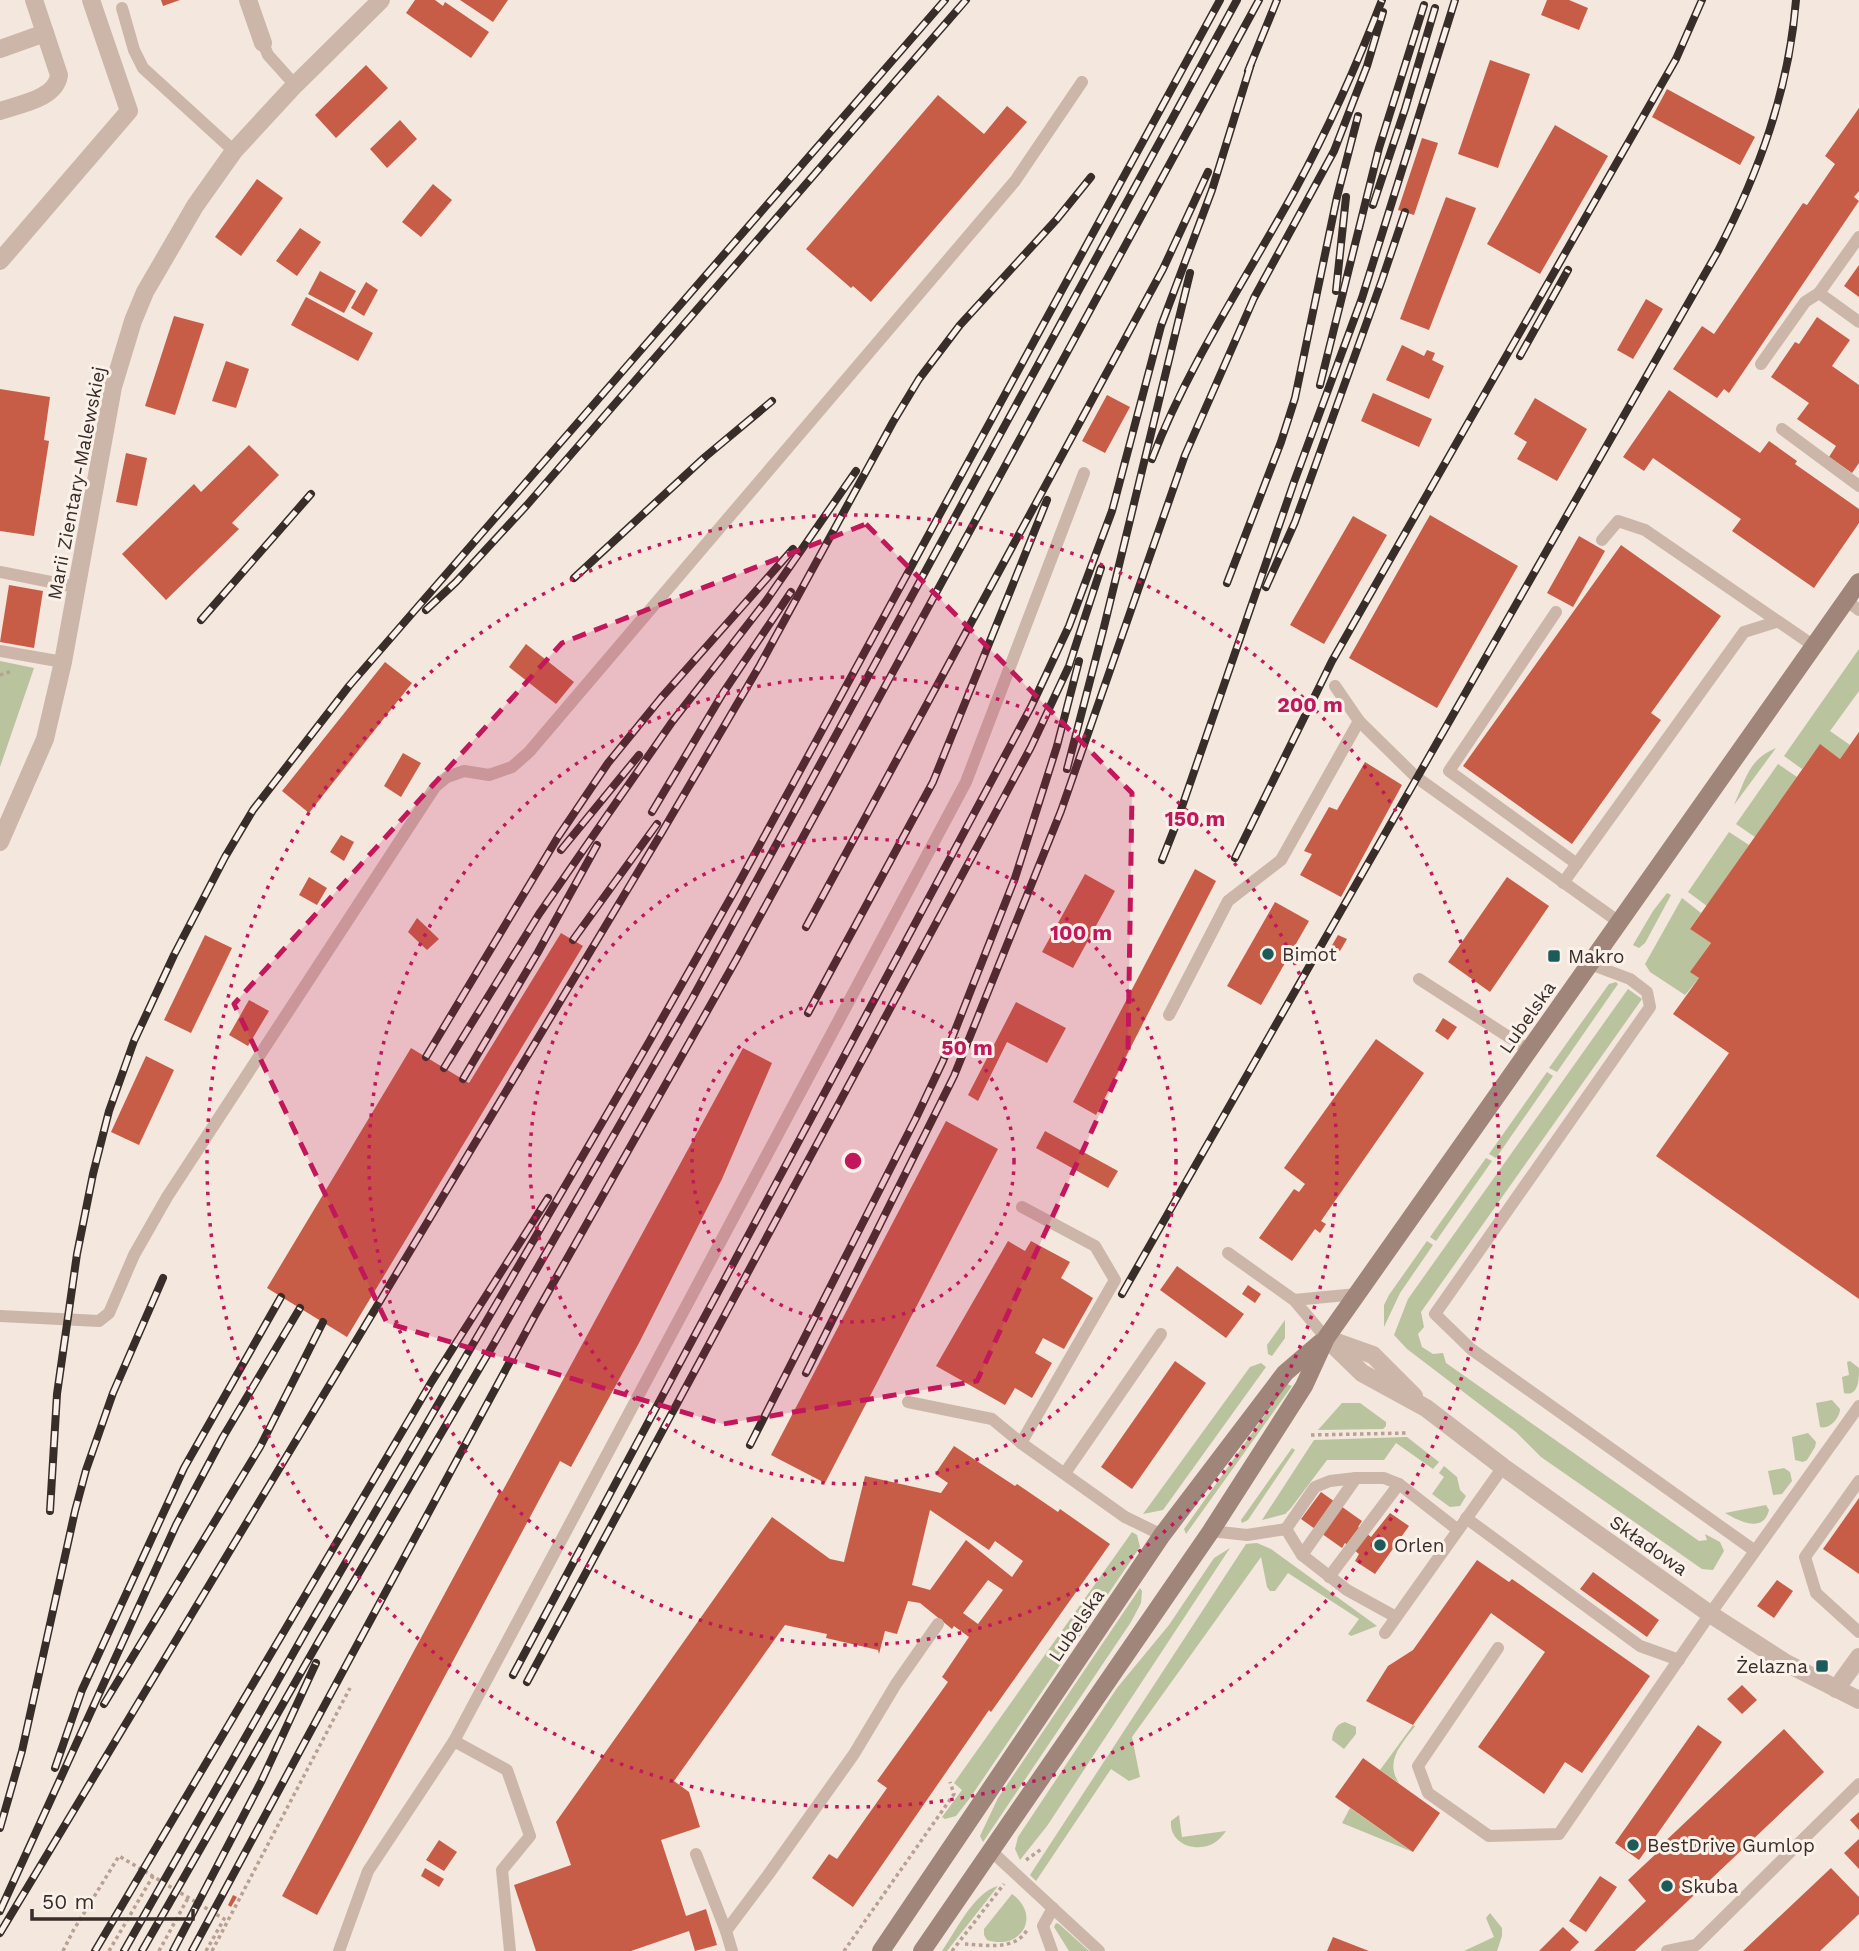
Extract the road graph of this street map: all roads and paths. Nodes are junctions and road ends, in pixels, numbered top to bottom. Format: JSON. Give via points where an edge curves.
{"nodes":[{"id":1,"x":34,"y":0,"type":"edge"},
{"id":2,"x":91,"y":0,"type":"edge"},
{"id":3,"x":248,"y":0,"type":"edge"},
{"id":4,"x":381,"y":0,"type":"edge"},
{"id":5,"x":122,"y":8,"type":"dead end"},
{"id":6,"x":45,"y":33,"type":"junction"},
{"id":7,"x":263,"y":43,"type":"joint"},
{"id":8,"x":0,"y":49,"type":"edge"},
{"id":9,"x":1082,"y":82,"type":"dead end"},
{"id":10,"x":295,"y":85,"type":"junction"},
{"id":11,"x":0,"y":111,"type":"edge"},
{"id":12,"x":234,"y":151,"type":"junction"},
{"id":13,"x":1859,"y":237,"type":"edge"},
{"id":14,"x":0,"y":261,"type":"edge"},
{"id":15,"x":1819,"y":293,"type":"junction"},
{"id":16,"x":1859,"y":322,"type":"edge"},
{"id":17,"x":1761,"y":364,"type":"dead end"},
{"id":18,"x":1782,"y":429,"type":"dead end"},
{"id":19,"x":1084,"y":473,"type":"dead end"},
{"id":20,"x":1859,"y":486,"type":"edge"},
{"id":21,"x":1602,"y":540,"type":"dead end"},
{"id":22,"x":0,"y":572,"type":"edge"},
{"id":23,"x":1859,"y":582,"type":"edge"},
{"id":24,"x":76,"y":587,"type":"junction"},
{"id":25,"x":1853,"y":605,"type":"edge"},
{"id":26,"x":1556,"y":612,"type":"dead end"},
{"id":27,"x":1776,"y":622,"type":"junction"},
{"id":28,"x":1814,"y":646,"type":"junction"},
{"id":29,"x":0,"y":652,"type":"edge"},
{"id":30,"x":63,"y":663,"type":"junction"},
{"id":31,"x":1335,"y":686,"type":"dead end"},
{"id":32,"x":1359,"y":721,"type":"junction"},
{"id":33,"x":0,"y":842,"type":"edge"},
{"id":34,"x":1577,"y":864,"type":"junction"},
{"id":35,"x":1563,"y":883,"type":"junction"},
{"id":36,"x":1619,"y":922,"type":"junction"},
{"id":37,"x":1590,"y":964,"type":"junction"},
{"id":38,"x":1419,"y":979,"type":"dead end"},
{"id":39,"x":1168,"y":1015,"type":"dead end"},
{"id":40,"x":1529,"y":1050,"type":"junction"},
{"id":41,"x":1022,"y":1208,"type":"dead end"},
{"id":42,"x":1228,"y":1253,"type":"dead end"},
{"id":43,"x":1357,"y":1294,"type":"junction"},
{"id":44,"x":1294,"y":1300,"type":"junction"},
{"id":45,"x":0,"y":1315,"type":"edge"},
{"id":46,"x":1161,"y":1334,"type":"dead end"},
{"id":47,"x":1326,"y":1338,"type":"junction"},
{"id":48,"x":908,"y":1402,"type":"dead end"},
{"id":49,"x":1859,"y":1406,"type":"edge"},
{"id":50,"x":1408,"y":1433,"type":"dead end"},
{"id":51,"x":1311,"y":1435,"type":"dead end"},
{"id":52,"x":1021,"y":1443,"type":"junction"},
{"id":53,"x":1503,"y":1467,"type":"junction"},
{"id":54,"x":1065,"y":1473,"type":"junction"},
{"id":55,"x":1356,"y":1478,"type":"junction"},
{"id":56,"x":1859,"y":1480,"type":"edge"},
{"id":57,"x":1399,"y":1485,"type":"junction"},
{"id":58,"x":1466,"y":1518,"type":"junction"},
{"id":59,"x":1286,"y":1529,"type":"junction"},
{"id":60,"x":1458,"y":1530,"type":"junction"},
{"id":61,"x":1211,"y":1531,"type":"junction"},
{"id":62,"x":1163,"y":1535,"type":"junction"},
{"id":63,"x":1755,"y":1551,"type":"junction"},
{"id":64,"x":1302,"y":1555,"type":"junction"},
{"id":65,"x":1329,"y":1577,"type":"junction"},
{"id":66,"x":1710,"y":1614,"type":"junction"},
{"id":67,"x":1396,"y":1617,"type":"junction"},
{"id":68,"x":938,"y":1624,"type":"dead end"},
{"id":69,"x":1859,"y":1632,"type":"edge"},
{"id":70,"x":1385,"y":1633,"type":"dead end"},
{"id":71,"x":1499,"y":1648,"type":"dead end"},
{"id":72,"x":1859,"y":1657,"type":"edge"},
{"id":73,"x":1679,"y":1660,"type":"junction"},
{"id":74,"x":350,"y":1688,"type":"dead end"},
{"id":75,"x":1836,"y":1689,"type":"junction"},
{"id":76,"x":1859,"y":1700,"type":"edge"},
{"id":77,"x":454,"y":1741,"type":"junction"},
{"id":78,"x":950,"y":1782,"type":"dead end"},
{"id":79,"x":1859,"y":1784,"type":"edge"},
{"id":80,"x":1043,"y":1848,"type":"dead end"},
{"id":81,"x":990,"y":1850,"type":"junction"},
{"id":82,"x":696,"y":1854,"type":"dead end"},
{"id":83,"x":1021,"y":1864,"type":"dead end"},
{"id":84,"x":153,"y":1876,"type":"junction"},
{"id":85,"x":1003,"y":1886,"type":"dead end"},
{"id":86,"x":188,"y":1897,"type":"junction"},
{"id":87,"x":1053,"y":1908,"type":"junction"},
{"id":88,"x":1030,"y":1923,"type":"dead end"},
{"id":89,"x":726,"y":1931,"type":"junction"},
{"id":90,"x":965,"y":1944,"type":"dead end"},
{"id":91,"x":1697,"y":1948,"type":"edge"},
{"id":92,"x":63,"y":1951,"type":"edge"},
{"id":93,"x":109,"y":1951,"type":"edge"},
{"id":94,"x":159,"y":1951,"type":"edge"},
{"id":95,"x":206,"y":1951,"type":"edge"},
{"id":96,"x":212,"y":1951,"type":"edge"},
{"id":97,"x":339,"y":1951,"type":"edge"},
{"id":98,"x":510,"y":1951,"type":"edge"},
{"id":99,"x":732,"y":1951,"type":"edge"},
{"id":100,"x":844,"y":1951,"type":"edge"},
{"id":101,"x":881,"y":1951,"type":"edge"},
{"id":102,"x":922,"y":1951,"type":"edge"},
{"id":103,"x":952,"y":1951,"type":"edge"},
{"id":104,"x":1052,"y":1951,"type":"edge"},
{"id":105,"x":1099,"y":1951,"type":"edge"},
{"id":106,"x":1667,"y":1951,"type":"edge"}],
"edges":[{"from":1,"to":6,"type":"street"},
{"from":2,"to":14,"type":"street","via":[[129,111]]},
{"from":3,"to":7,"type":"street"},
{"from":4,"to":10,"type":"street","name":"Marii Zientary-Malewskiej"},
{"from":5,"to":12,"type":"lane","via":[[143,68]]},
{"from":6,"to":8,"type":"street"},
{"from":6,"to":11,"type":"street","via":[[59,75],[54,88]]},
{"from":7,"to":10,"type":"lane"},
{"from":9,"to":45,"type":"lane","via":[[1015,181],[529,752],[512,767],[489,775],[464,771],[435,787],[167,1197],[104,1318]]},
{"from":10,"to":12,"type":"street","name":"Marii Zientary-Malewskiej"},
{"from":12,"to":24,"type":"street","name":"Marii Zientary-Malewskiej","via":[[195,206],[133,321],[107,417]]},
{"from":13,"to":15,"type":"lane"},
{"from":15,"to":16,"type":"lane"},
{"from":15,"to":17,"type":"lane","via":[[1805,302]]},
{"from":18,"to":20,"type":"lane"},
{"from":19,"to":77,"type":"lane","via":[[966,782]]},
{"from":21,"to":27,"type":"lane","via":[[1618,521],[1645,530]]},
{"from":22,"to":24,"type":"lane"},
{"from":23,"to":25,"type":"street","name":"Lubelska"},
{"from":24,"to":30,"type":"street","name":"Marii Zientary-Malewskiej"},
{"from":25,"to":28,"type":"street","name":"Lubelska"},
{"from":26,"to":34,"type":"lane","via":[[1449,771]]},
{"from":27,"to":28,"type":"lane"},
{"from":27,"to":34,"type":"lane","via":[[1744,632]]},
{"from":28,"to":36,"type":"street","name":"Lubelska"},
{"from":29,"to":30,"type":"lane"},
{"from":30,"to":33,"type":"street","name":"Marii Zientary-Malewskiej","via":[[45,739]]},
{"from":31,"to":32,"type":"lane"},
{"from":32,"to":35,"type":"lane","via":[[1416,777]]},
{"from":32,"to":39,"type":"lane","via":[[1281,860],[1228,901]]},
{"from":34,"to":35,"type":"lane"},
{"from":35,"to":36,"type":"lane"},
{"from":36,"to":37,"type":"street","name":"Lubelska"},
{"from":37,"to":40,"type":"street","name":"Lubelska"},
{"from":37,"to":63,"type":"lane","via":[[1630,979],[1647,992],[1650,1007],[1435,1314],[1471,1349]]},
{"from":38,"to":40,"type":"lane"},
{"from":40,"to":43,"type":"street","name":"Lubelska"},
{"from":41,"to":52,"type":"lane","via":[[1095,1246],[1115,1280]]},
{"from":42,"to":44,"type":"lane"},
{"from":43,"to":44,"type":"lane"},
{"from":43,"to":47,"type":"street","name":"Lubelska"},
{"from":44,"to":47,"type":"lane"},
{"from":46,"to":54,"type":"lane"},
{"from":47,"to":53,"type":"street","name":"Składowa","via":[[1373,1355],[1426,1408]]},
{"from":47,"to":61,"type":"street","name":"Lubelska","via":[[1304,1386]]},
{"from":47,"to":62,"type":"street","name":"Lubelska","via":[[1284,1373]]},
{"from":48,"to":52,"type":"lane","via":[[992,1419]]},
{"from":49,"to":63,"type":"lane"},
{"from":50,"to":51,"type":"path"},
{"from":52,"to":54,"type":"lane"},
{"from":53,"to":58,"type":"lane"},
{"from":53,"to":66,"type":"street","name":"Składowa"},
{"from":54,"to":62,"type":"lane","via":[[1125,1517]]},
{"from":55,"to":57,"type":"lane","via":[[1384,1478]]},
{"from":55,"to":59,"type":"lane","via":[[1315,1487]]},
{"from":55,"to":64,"type":"lane"},
{"from":56,"to":69,"type":"lane","via":[[1805,1557],[1816,1592]]},
{"from":57,"to":60,"type":"lane"},
{"from":57,"to":65,"type":"lane"},
{"from":58,"to":60,"type":"lane"},
{"from":58,"to":73,"type":"lane","via":[[1640,1646]]},
{"from":59,"to":61,"type":"lane","via":[[1247,1535]]},
{"from":59,"to":64,"type":"lane"},
{"from":60,"to":67,"type":"lane"},
{"from":61,"to":81,"type":"street","name":"Lubelska"},
{"from":62,"to":101,"type":"street","name":"Lubelska"},
{"from":63,"to":66,"type":"lane"},
{"from":64,"to":65,"type":"lane"},
{"from":65,"to":67,"type":"lane"},
{"from":66,"to":73,"type":"lane"},
{"from":66,"to":75,"type":"street","name":"Składowa"},
{"from":67,"to":70,"type":"lane"},
{"from":68,"to":89,"type":"lane","via":[[854,1754]]},
{"from":71,"to":73,"type":"lane","via":[[1418,1766],[1427,1793],[1489,1836],[1559,1834]]},
{"from":72,"to":75,"type":"street"},
{"from":74,"to":96,"type":"path"},
{"from":75,"to":76,"type":"street","name":"Składowa"},
{"from":77,"to":97,"type":"lane","via":[[368,1871]]},
{"from":77,"to":98,"type":"lane","via":[[508,1770],[530,1836],[502,1870]]},
{"from":78,"to":100,"type":"path","via":[[954,1794]]},
{"from":79,"to":91,"type":"lane"},
{"from":80,"to":83,"type":"path"},
{"from":81,"to":87,"type":"lane"},
{"from":81,"to":102,"type":"street","name":"Lubelska"},
{"from":82,"to":89,"type":"lane"},
{"from":84,"to":86,"type":"path"},
{"from":84,"to":92,"type":"path","via":[[119,1856]]},
{"from":84,"to":93,"type":"path"},
{"from":85,"to":103,"type":"path"},
{"from":86,"to":94,"type":"path"},
{"from":86,"to":95,"type":"path","via":[[224,1919]]},
{"from":87,"to":104,"type":"lane","via":[[1043,1926]]},
{"from":87,"to":105,"type":"lane"},
{"from":88,"to":90,"type":"path","via":[[1025,1935],[1012,1944]]},
{"from":89,"to":99,"type":"lane"},
{"from":91,"to":106,"type":"lane"}]}
